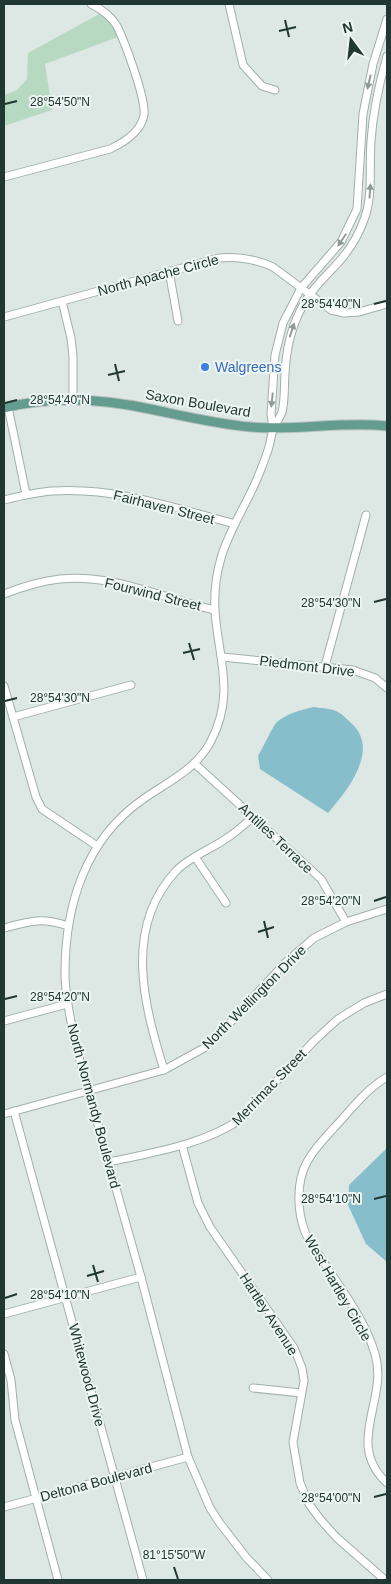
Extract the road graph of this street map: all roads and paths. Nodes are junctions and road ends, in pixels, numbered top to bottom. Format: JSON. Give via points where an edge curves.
{"nodes":[{"id":1,"x":91,"y":4,"type":"edge"},
{"id":2,"x":229,"y":4,"type":"edge"},
{"id":3,"x":387,"y":19,"type":"edge"},
{"id":4,"x":384,"y":40,"type":"edge"},
{"id":5,"x":387,"y":56,"type":"edge"},
{"id":6,"x":275,"y":90,"type":"dead end"},
{"id":7,"x":4,"y":177,"type":"edge"},
{"id":8,"x":169,"y":271,"type":"junction"},
{"id":9,"x":301,"y":288,"type":"junction"},
{"id":10,"x":310,"y":295,"type":"junction"},
{"id":11,"x":62,"y":301,"type":"junction"},
{"id":12,"x":387,"y":304,"type":"edge"},
{"id":13,"x":4,"y":317,"type":"edge"},
{"id":14,"x":178,"y":321,"type":"dead end"},
{"id":15,"x":73,"y":400,"type":"junction"},
{"id":16,"x":6,"y":408,"type":"edge"},
{"id":17,"x":387,"y":426,"type":"edge"},
{"id":18,"x":273,"y":428,"type":"junction"},
{"id":19,"x":26,"y":494,"type":"junction"},
{"id":20,"x":4,"y":500,"type":"edge"},
{"id":21,"x":366,"y":515,"type":"dead end"},
{"id":22,"x":234,"y":524,"type":"junction"},
{"id":23,"x":4,"y":594,"type":"edge"},
{"id":24,"x":215,"y":610,"type":"junction"},
{"id":25,"x":222,"y":657,"type":"junction"},
{"id":26,"x":325,"y":666,"type":"junction"},
{"id":27,"x":131,"y":685,"type":"dead end"},
{"id":28,"x":4,"y":686,"type":"edge"},
{"id":29,"x":387,"y":688,"type":"edge"},
{"id":30,"x":12,"y":718,"type":"junction"},
{"id":31,"x":194,"y":764,"type":"junction"},
{"id":32,"x":254,"y":817,"type":"junction"},
{"id":33,"x":97,"y":846,"type":"junction"},
{"id":34,"x":195,"y":858,"type":"junction"},
{"id":35,"x":226,"y":903,"type":"dead end"},
{"id":36,"x":387,"y":909,"type":"edge"},
{"id":37,"x":346,"y":922,"type":"junction"},
{"id":38,"x":68,"y":926,"type":"junction"},
{"id":39,"x":4,"y":928,"type":"edge"},
{"id":40,"x":387,"y":994,"type":"edge"},
{"id":41,"x":68,"y":1004,"type":"junction"},
{"id":42,"x":4,"y":1021,"type":"edge"},
{"id":43,"x":164,"y":1070,"type":"junction"},
{"id":44,"x":387,"y":1077,"type":"edge"},
{"id":45,"x":88,"y":1091,"type":"junction"},
{"id":46,"x":14,"y":1111,"type":"junction"},
{"id":47,"x":4,"y":1114,"type":"edge"},
{"id":48,"x":182,"y":1145,"type":"junction"},
{"id":49,"x":109,"y":1162,"type":"junction"},
{"id":50,"x":140,"y":1277,"type":"junction"},
{"id":51,"x":66,"y":1297,"type":"junction"},
{"id":52,"x":4,"y":1314,"type":"edge"},
{"id":53,"x":4,"y":1354,"type":"edge"},
{"id":54,"x":253,"y":1388,"type":"dead end"},
{"id":55,"x":301,"y":1393,"type":"junction"},
{"id":56,"x":188,"y":1457,"type":"junction"},
{"id":57,"x":114,"y":1477,"type":"junction"},
{"id":58,"x":387,"y":1483,"type":"edge"},
{"id":59,"x":36,"y":1498,"type":"junction"},
{"id":60,"x":4,"y":1507,"type":"edge"},
{"id":61,"x":58,"y":1580,"type":"edge"},
{"id":62,"x":143,"y":1580,"type":"edge"},
{"id":63,"x":268,"y":1580,"type":"edge"},
{"id":64,"x":385,"y":1580,"type":"edge"}],
"edges":[{"from":1,"to":7,"type":"street","via":[[102,9],[116,25],[131,62],[144,101],[144,116],[137,130],[125,142],[110,149]]},
{"from":2,"to":6,"type":"street","via":[[243,65],[262,86]]},
{"from":3,"to":4,"type":"street","name":"North Normandy Boulevard"},
{"from":4,"to":9,"type":"street","name":"North Normandy Boulevard","one_way":true,"via":[[373,64],[363,114],[357,209],[341,242]]},
{"from":10,"to":5,"type":"street","name":"North Normandy Boulevard","one_way":true,"via":[[349,250],[364,218],[370,196],[374,116]]},
{"from":8,"to":9,"type":"street","name":"North Apache Circle","via":[[219,258],[247,258],[273,267]]},
{"from":8,"to":11,"type":"street","name":"North Apache Circle"},
{"from":8,"to":14,"type":"street"},
{"from":9,"to":10,"type":"street","name":"North Apache Circle"},
{"from":9,"to":18,"type":"street","name":"North Normandy Boulevard","one_way":true,"via":[[283,324],[275,355]]},
{"from":10,"to":12,"type":"street","name":"North Apache Circle","via":[[331,310],[344,313]]},
{"from":18,"to":10,"type":"street","name":"North Normandy Boulevard","one_way":true,"via":[[282,413],[291,333]]},
{"from":11,"to":13,"type":"street","name":"North Apache Circle"},
{"from":11,"to":15,"type":"street","via":[[71,338]]},
{"from":15,"to":16,"type":"main road","name":"Saxon Boulevard","via":[[34,402]]},
{"from":15,"to":18,"type":"main road","name":"Saxon Boulevard","via":[[124,404],[237,426]]},
{"from":16,"to":19,"type":"street"},
{"from":17,"to":18,"type":"main road","name":"Saxon Boulevard","via":[[346,424]]},
{"from":18,"to":22,"type":"street","name":"North Normandy Boulevard","via":[[264,462]]},
{"from":19,"to":20,"type":"street","name":"Fairhaven Street"},
{"from":19,"to":22,"type":"street","name":"Fairhaven Street","via":[[52,491],[122,494]]},
{"from":21,"to":26,"type":"street"},
{"from":22,"to":24,"type":"street","name":"North Normandy Boulevard","via":[[221,557]]},
{"from":23,"to":24,"type":"street","name":"Fourwind Street","via":[[60,579],[88,579],[124,585]]},
{"from":24,"to":25,"type":"street","name":"North Normandy Boulevard"},
{"from":25,"to":26,"type":"street","name":"Piedmont Drive"},
{"from":25,"to":31,"type":"street","name":"North Normandy Boulevard","via":[[225,692],[220,720],[211,743]]},
{"from":26,"to":29,"type":"street","name":"Piedmont Drive","via":[[353,670],[375,678]]},
{"from":27,"to":30,"type":"street"},
{"from":28,"to":30,"type":"street"},
{"from":30,"to":33,"type":"street","via":[[42,809]]},
{"from":31,"to":32,"type":"street","name":"Antilles Terrace"},
{"from":31,"to":33,"type":"street","name":"North Normandy Boulevard","via":[[141,801]]},
{"from":32,"to":34,"type":"street"},
{"from":32,"to":37,"type":"street","name":"Antilles Terrace","via":[[321,880]]},
{"from":33,"to":38,"type":"street","name":"North Normandy Boulevard","via":[[77,889]]},
{"from":34,"to":35,"type":"street"},
{"from":34,"to":43,"type":"street","via":[[177,870],[163,888],[148,922],[142,974],[146,1008]]},
{"from":36,"to":37,"type":"street","name":"North Wellington Drive"},
{"from":37,"to":43,"type":"street","name":"North Wellington Drive","via":[[314,938],[285,963],[204,1048]]},
{"from":38,"to":39,"type":"street","via":[[51,920]]},
{"from":38,"to":41,"type":"street","name":"North Normandy Boulevard","via":[[65,974]]},
{"from":40,"to":48,"type":"street","name":"Merrimac Street","via":[[338,1019],[241,1119],[214,1135]]},
{"from":41,"to":42,"type":"street"},
{"from":41,"to":45,"type":"street","name":"North Normandy Boulevard"},
{"from":43,"to":45,"type":"street","name":"North Wellington Drive"},
{"from":44,"to":58,"type":"street","name":"West Hartley Circle","via":[[374,1085],[315,1148],[299,1188],[305,1233],[362,1323],[376,1354],[376,1396],[367,1433],[368,1447],[372,1463]]},
{"from":45,"to":46,"type":"street","name":"North Wellington Drive"},
{"from":45,"to":49,"type":"street","name":"North Normandy Boulevard"},
{"from":46,"to":47,"type":"street","name":"North Wellington Drive"},
{"from":46,"to":51,"type":"street","name":"Whitewood Drive"},
{"from":48,"to":49,"type":"street","name":"Merrimac Street"},
{"from":48,"to":55,"type":"street","name":"Hartley Avenue","via":[[198,1203],[210,1227],[294,1348],[302,1368],[304,1381]]},
{"from":49,"to":50,"type":"street","name":"North Normandy Boulevard"},
{"from":50,"to":51,"type":"street"},
{"from":50,"to":56,"type":"street","name":"North Normandy Boulevard"},
{"from":51,"to":52,"type":"street"},
{"from":51,"to":57,"type":"street","name":"Whitewood Drive"},
{"from":53,"to":59,"type":"street","via":[[11,1380],[15,1420]]},
{"from":54,"to":55,"type":"street"},
{"from":55,"to":64,"type":"street","name":"Hartley Avenue","via":[[293,1442],[300,1483],[306,1497],[336,1537]]},
{"from":56,"to":57,"type":"street","name":"Deltona Boulevard"},
{"from":56,"to":63,"type":"street","name":"North Normandy Boulevard","via":[[219,1522],[246,1558]]},
{"from":57,"to":59,"type":"street","name":"Deltona Boulevard"},
{"from":57,"to":62,"type":"street","name":"Whitewood Drive"},
{"from":59,"to":60,"type":"street","name":"Deltona Boulevard"},
{"from":59,"to":61,"type":"street"}]}
